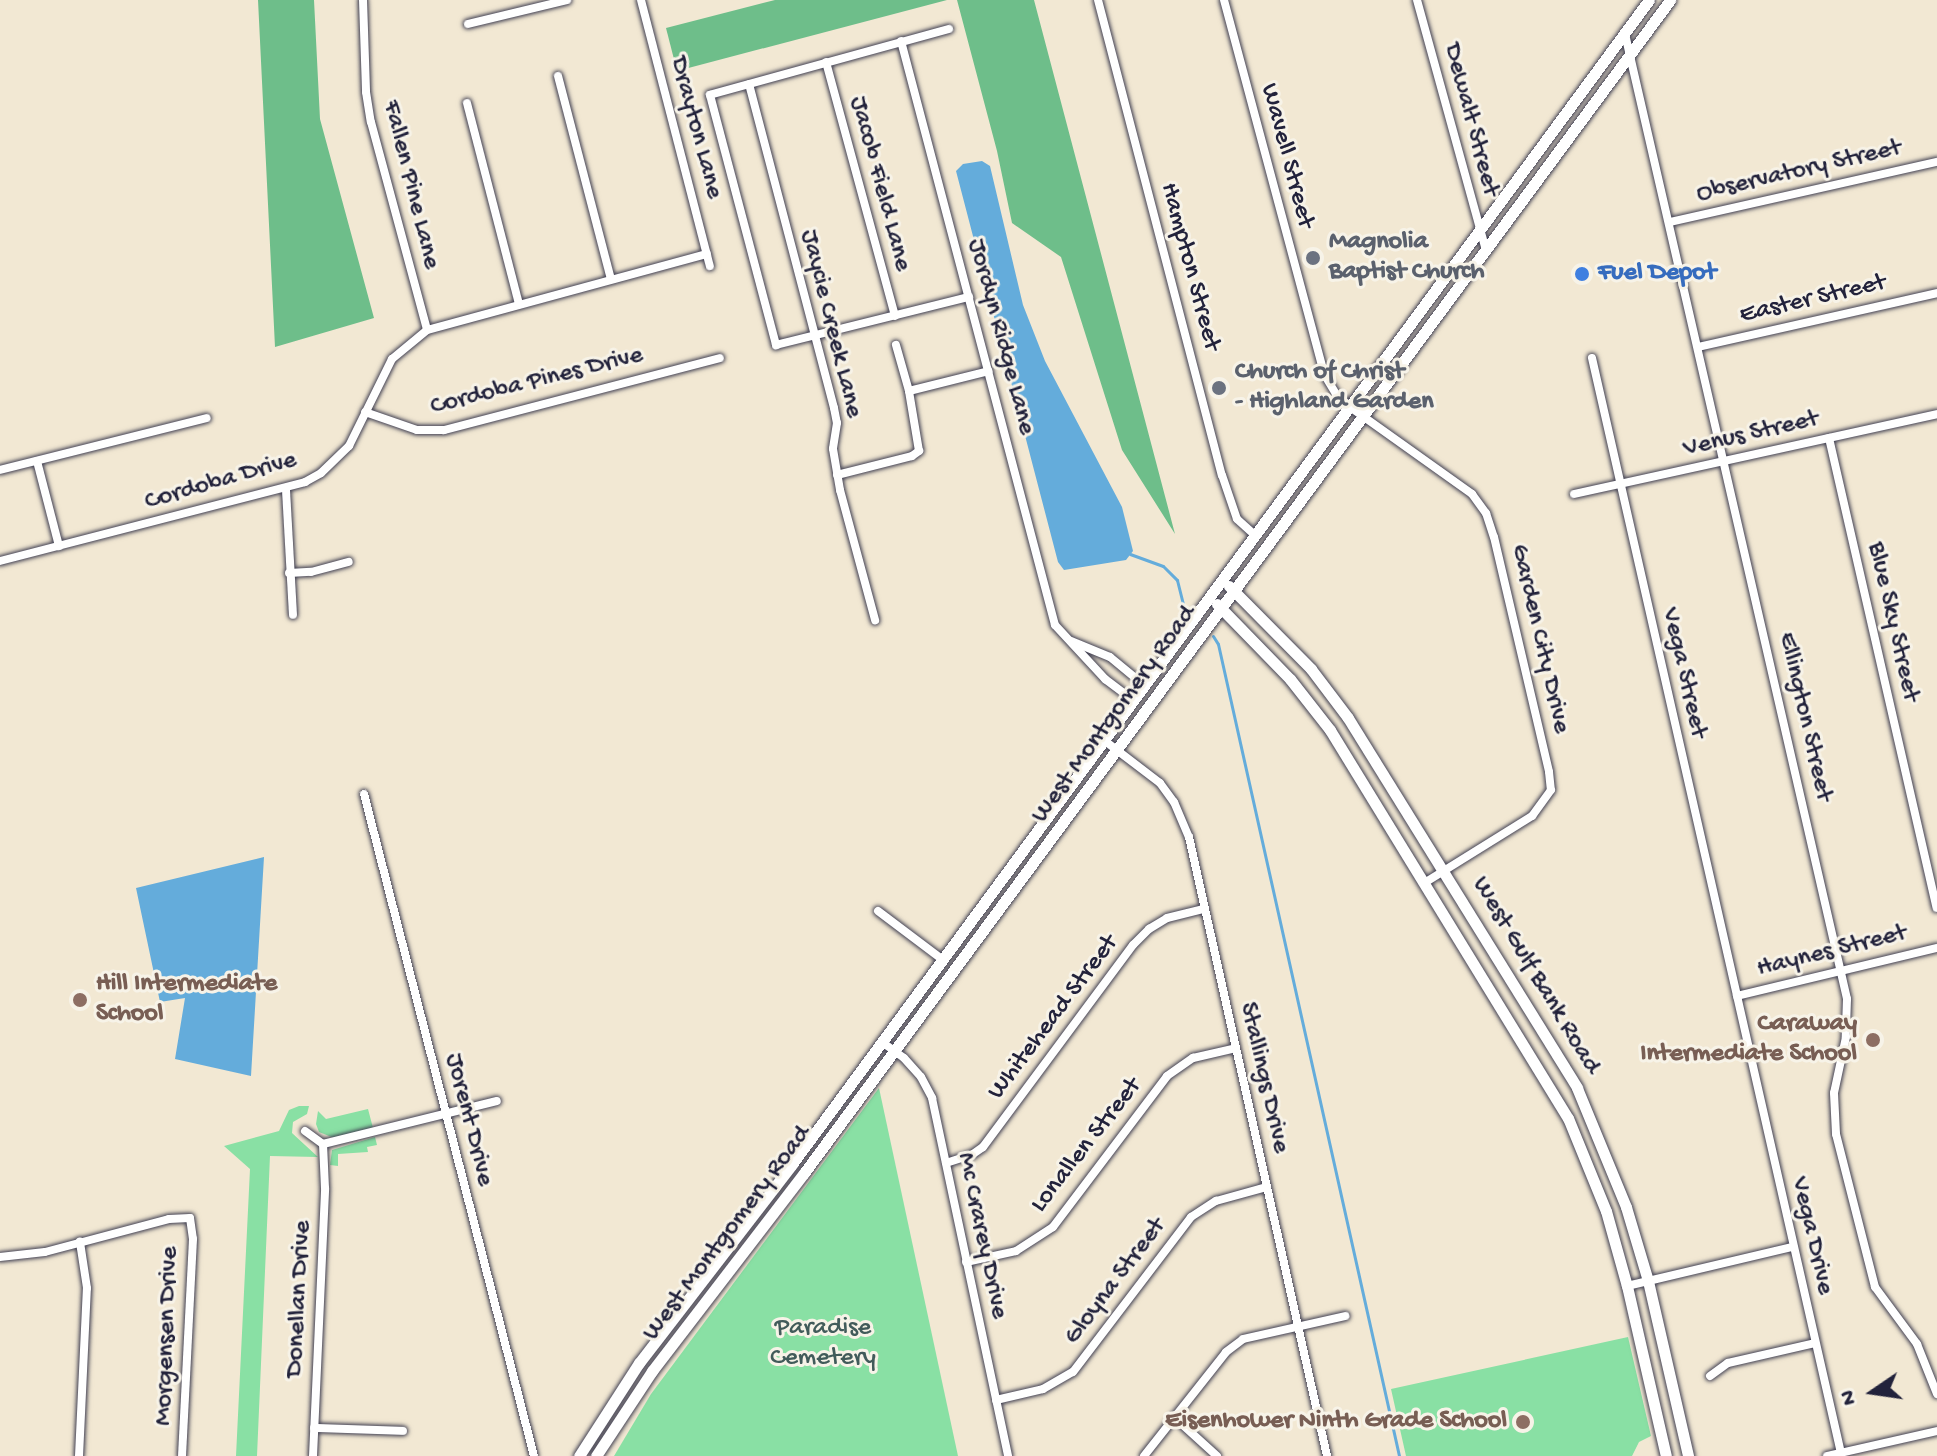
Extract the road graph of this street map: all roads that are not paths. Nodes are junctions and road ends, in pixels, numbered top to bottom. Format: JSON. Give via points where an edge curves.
{"nodes":[{"id":1,"x":363,"y":0,"type":"edge"},
{"id":2,"x":567,"y":0,"type":"edge"},
{"id":3,"x":641,"y":0,"type":"edge"},
{"id":4,"x":1098,"y":0,"type":"edge"},
{"id":5,"x":1224,"y":0,"type":"edge"},
{"id":6,"x":1417,"y":0,"type":"edge"},
{"id":7,"x":1649,"y":0,"type":"edge"},
{"id":8,"x":1670,"y":0,"type":"edge"},
{"id":9,"x":468,"y":24,"type":"dead end"},
{"id":10,"x":949,"y":29,"type":"dead end"},
{"id":11,"x":1625,"y":34,"type":"junction"},
{"id":12,"x":901,"y":41,"type":"junction"},
{"id":13,"x":1631,"y":51,"type":"junction"},
{"id":14,"x":826,"y":62,"type":"junction"},
{"id":15,"x":558,"y":76,"type":"dead end"},
{"id":16,"x":749,"y":84,"type":"junction"},
{"id":17,"x":467,"y":103,"type":"dead end"},
{"id":18,"x":1937,"y":162,"type":"edge"},
{"id":19,"x":1670,"y":222,"type":"junction"},
{"id":20,"x":1480,"y":231,"type":"junction"},
{"id":21,"x":1486,"y":250,"type":"junction"},
{"id":22,"x":707,"y":254,"type":"junction"},
{"id":23,"x":710,"y":266,"type":"dead end"},
{"id":24,"x":611,"y":279,"type":"junction"},
{"id":25,"x":1937,"y":293,"type":"edge"},
{"id":26,"x":969,"y":297,"type":"junction"},
{"id":27,"x":519,"y":304,"type":"junction"},
{"id":28,"x":895,"y":316,"type":"junction"},
{"id":29,"x":427,"y":330,"type":"junction"},
{"id":30,"x":814,"y":336,"type":"junction"},
{"id":31,"x":896,"y":345,"type":"dead end"},
{"id":32,"x":1698,"y":347,"type":"junction"},
{"id":33,"x":720,"y":358,"type":"dead end"},
{"id":34,"x":1592,"y":358,"type":"dead end"},
{"id":35,"x":989,"y":371,"type":"junction"},
{"id":36,"x":909,"y":391,"type":"junction"},
{"id":37,"x":1350,"y":407,"type":"junction"},
{"id":38,"x":365,"y":412,"type":"junction"},
{"id":39,"x":1937,"y":414,"type":"edge"},
{"id":40,"x":1362,"y":415,"type":"junction"},
{"id":41,"x":207,"y":418,"type":"dead end"},
{"id":42,"x":1829,"y":438,"type":"junction"},
{"id":43,"x":37,"y":461,"type":"junction"},
{"id":44,"x":1726,"y":462,"type":"junction"},
{"id":45,"x":0,"y":470,"type":"edge"},
{"id":46,"x":837,"y":475,"type":"junction"},
{"id":47,"x":1619,"y":484,"type":"junction"},
{"id":48,"x":286,"y":490,"type":"junction"},
{"id":49,"x":1574,"y":494,"type":"dead end"},
{"id":50,"x":1256,"y":536,"type":"junction"},
{"id":51,"x":59,"y":546,"type":"junction"},
{"id":52,"x":0,"y":561,"type":"edge"},
{"id":53,"x":349,"y":562,"type":"dead end"},
{"id":54,"x":289,"y":573,"type":"junction"},
{"id":55,"x":1223,"y":581,"type":"junction"},
{"id":56,"x":1234,"y":590,"type":"junction"},
{"id":57,"x":1211,"y":598,"type":"junction"},
{"id":58,"x":1221,"y":608,"type":"junction"},
{"id":59,"x":293,"y":615,"type":"dead end"},
{"id":60,"x":875,"y":620,"type":"dead end"},
{"id":61,"x":1068,"y":640,"type":"junction"},
{"id":62,"x":1145,"y":686,"type":"junction"},
{"id":63,"x":1134,"y":701,"type":"junction"},
{"id":64,"x":1348,"y":718,"type":"junction"},
{"id":65,"x":1330,"y":730,"type":"junction"},
{"id":66,"x":1105,"y":741,"type":"junction"},
{"id":67,"x":1116,"y":750,"type":"junction"},
{"id":68,"x":364,"y":794,"type":"dead end"},
{"id":69,"x":1445,"y":870,"type":"junction"},
{"id":70,"x":1426,"y":882,"type":"junction"},
{"id":71,"x":1937,"y":908,"type":"edge"},
{"id":72,"x":1204,"y":909,"type":"junction"},
{"id":73,"x":878,"y":911,"type":"dead end"},
{"id":74,"x":1937,"y":948,"type":"edge"},
{"id":75,"x":943,"y":960,"type":"junction"},
{"id":76,"x":1840,"y":970,"type":"junction"},
{"id":77,"x":1523,"y":995,"type":"junction"},
{"id":78,"x":1737,"y":996,"type":"junction"},
{"id":79,"x":1503,"y":1008,"type":"junction"},
{"id":80,"x":1743,"y":1029,"type":"joint"},
{"id":81,"x":882,"y":1042,"type":"junction"},
{"id":82,"x":1236,"y":1048,"type":"junction"},
{"id":83,"x":894,"y":1051,"type":"junction"},
{"id":84,"x":497,"y":1101,"type":"dead end"},
{"id":85,"x":445,"y":1114,"type":"junction"},
{"id":86,"x":305,"y":1131,"type":"dead end"},
{"id":87,"x":1597,"y":1131,"type":"junction"},
{"id":88,"x":1578,"y":1140,"type":"junction"},
{"id":89,"x":323,"y":1144,"type":"junction"},
{"id":90,"x":946,"y":1163,"type":"junction"},
{"id":91,"x":1267,"y":1187,"type":"junction"},
{"id":92,"x":80,"y":1242,"type":"junction"},
{"id":93,"x":1792,"y":1247,"type":"junction"},
{"id":94,"x":0,"y":1257,"type":"edge"},
{"id":95,"x":966,"y":1262,"type":"junction"},
{"id":96,"x":1648,"y":1281,"type":"junction"},
{"id":97,"x":1627,"y":1286,"type":"junction"},
{"id":98,"x":1345,"y":1316,"type":"dead end"},
{"id":99,"x":1298,"y":1325,"type":"junction"},
{"id":100,"x":1815,"y":1343,"type":"junction"},
{"id":101,"x":1710,"y":1376,"type":"dead end"},
{"id":102,"x":1937,"y":1394,"type":"edge"},
{"id":103,"x":996,"y":1400,"type":"junction"},
{"id":104,"x":1174,"y":1417,"type":"junction"},
{"id":105,"x":314,"y":1428,"type":"junction"},
{"id":106,"x":403,"y":1431,"type":"dead end"},
{"id":107,"x":1937,"y":1431,"type":"edge"},
{"id":108,"x":1684,"y":1438,"type":"junction"},
{"id":109,"x":1664,"y":1450,"type":"edge"},
{"id":110,"x":1841,"y":1453,"type":"junction"},
{"id":111,"x":79,"y":1456,"type":"edge"},
{"id":112,"x":182,"y":1456,"type":"edge"},
{"id":113,"x":313,"y":1456,"type":"edge"},
{"id":114,"x":534,"y":1456,"type":"edge"},
{"id":115,"x":579,"y":1456,"type":"edge"},
{"id":116,"x":596,"y":1456,"type":"edge"},
{"id":117,"x":1008,"y":1456,"type":"edge"},
{"id":118,"x":1144,"y":1456,"type":"edge"},
{"id":119,"x":1217,"y":1456,"type":"edge"},
{"id":120,"x":1327,"y":1456,"type":"edge"},
{"id":121,"x":1688,"y":1456,"type":"edge"},
{"id":122,"x":1827,"y":1456,"type":"edge"}],
"edges":[{"from":1,"to":29,"type":"street","name":"Fallen Pine Lane","via":[[371,122]]},
{"from":2,"to":9,"type":"street"},
{"from":3,"to":22,"type":"street","name":"Drayton Lane"},
{"from":4,"to":50,"type":"street","name":"Hampton Street","via":[[1226,486],[1237,519]]},
{"from":5,"to":37,"type":"street","name":"Wavell Street","via":[[1324,374]]},
{"from":6,"to":20,"type":"street","name":"Dewalt Street"},
{"from":7,"to":11,"type":"main road","name":"West Montgomery Road"},
{"from":8,"to":13,"type":"main road","name":"West Montgomery Road"},
{"from":10,"to":12,"type":"street"},
{"from":11,"to":13,"type":"street","name":"Ellington Street"},
{"from":11,"to":20,"type":"main road","name":"West Montgomery Road"},
{"from":12,"to":14,"type":"street"},
{"from":12,"to":26,"type":"street","name":"Jordyn Ridge Lane"},
{"from":13,"to":19,"type":"street","name":"Ellington Street"},
{"from":13,"to":21,"type":"main road","name":"West Montgomery Road"},
{"from":14,"to":16,"type":"street"},
{"from":14,"to":28,"type":"street","name":"Jacob Field Lane"},
{"from":15,"to":24,"type":"street"},
{"from":16,"to":30,"type":"street","name":"Jaycie Creek Lane"},
{"from":16,"to":30,"type":"street","via":[[710,95],[776,345]]},
{"from":17,"to":27,"type":"street"},
{"from":18,"to":19,"type":"street","name":"Observatory Street"},
{"from":19,"to":32,"type":"street","name":"Ellington Street"},
{"from":20,"to":21,"type":"street","name":"Dewalt Street"},
{"from":20,"to":37,"type":"main road","name":"West Montgomery Road"},
{"from":21,"to":40,"type":"main road","name":"West Montgomery Road"},
{"from":22,"to":23,"type":"street","name":"Drayton Lane"},
{"from":22,"to":24,"type":"street","name":"Cordoba Drive"},
{"from":24,"to":27,"type":"street","name":"Cordoba Drive"},
{"from":25,"to":32,"type":"street","name":"Easter Street"},
{"from":26,"to":28,"type":"street"},
{"from":26,"to":35,"type":"street","name":"Jordyn Ridge Lane"},
{"from":27,"to":29,"type":"street","name":"Cordoba Drive"},
{"from":28,"to":30,"type":"street"},
{"from":29,"to":38,"type":"street","name":"Cordoba Drive","via":[[392,359]]},
{"from":30,"to":46,"type":"street","name":"Jaycie Creek Lane","via":[[837,423]]},
{"from":31,"to":36,"type":"street"},
{"from":32,"to":44,"type":"street","name":"Ellington Street"},
{"from":33,"to":38,"type":"street","name":"Cordoba Pines Drive","via":[[444,430],[417,430]]},
{"from":34,"to":47,"type":"street","name":"Vega Street"},
{"from":35,"to":36,"type":"street"},
{"from":35,"to":61,"type":"street","name":"Jordyn Ridge Lane","via":[[1055,625]]},
{"from":36,"to":46,"type":"street","via":[[919,451]]},
{"from":37,"to":40,"type":"street","name":"Garden City Drive"},
{"from":37,"to":50,"type":"main road","name":"West Montgomery Road"},
{"from":38,"to":48,"type":"street","name":"Cordoba Drive","via":[[336,460]]},
{"from":39,"to":42,"type":"street","name":"Venus Street"},
{"from":40,"to":56,"type":"main road","name":"West Montgomery Road"},
{"from":40,"to":69,"type":"street","name":"Garden City Drive","via":[[1472,494],[1486,513],[1549,772],[1551,790],[1532,816]]},
{"from":41,"to":43,"type":"street"},
{"from":42,"to":44,"type":"street","name":"Venus Street"},
{"from":42,"to":71,"type":"street","name":"Blue Sky Street"},
{"from":43,"to":45,"type":"street"},
{"from":43,"to":51,"type":"street"},
{"from":44,"to":47,"type":"street","name":"Venus Street"},
{"from":44,"to":76,"type":"street","name":"Ellington Street"},
{"from":46,"to":60,"type":"street","name":"Jaycie Creek Lane"},
{"from":47,"to":49,"type":"street","name":"Venus Street"},
{"from":47,"to":78,"type":"street","name":"Vega Street"},
{"from":48,"to":51,"type":"street","name":"Cordoba Drive"},
{"from":48,"to":54,"type":"street"},
{"from":50,"to":55,"type":"main road","name":"West Montgomery Road"},
{"from":51,"to":52,"type":"street","name":"Cordoba Drive"},
{"from":53,"to":54,"type":"street"},
{"from":54,"to":59,"type":"street"},
{"from":55,"to":56,"type":"main road","name":"West Gulf Bank Road"},
{"from":55,"to":57,"type":"main road","name":"West Montgomery Road"},
{"from":56,"to":58,"type":"main road","name":"West Montgomery Road"},
{"from":56,"to":64,"type":"main road","name":"West Gulf Bank Road","via":[[1311,669]]},
{"from":57,"to":58,"type":"main road","name":"West Gulf Bank Road"},
{"from":57,"to":62,"type":"main road","name":"West Montgomery Road"},
{"from":58,"to":65,"type":"main road","name":"West Gulf Bank Road","via":[[1290,679]]},
{"from":58,"to":67,"type":"main road","name":"West Montgomery Road"},
{"from":61,"to":62,"type":"street","via":[[1110,657]]},
{"from":61,"to":63,"type":"street","name":"Jordyn Ridge Lane"},
{"from":62,"to":63,"type":"main road","name":"West Montgomery Road"},
{"from":63,"to":66,"type":"main road","name":"West Montgomery Road"},
{"from":64,"to":65,"type":"main road"},
{"from":64,"to":69,"type":"main road","name":"West Gulf Bank Road"},
{"from":65,"to":70,"type":"main road","name":"West Gulf Bank Road"},
{"from":66,"to":67,"type":"street","name":"Stallings Drive"},
{"from":66,"to":75,"type":"main road","name":"West Montgomery Road"},
{"from":67,"to":72,"type":"street","name":"Stallings Drive","via":[[1160,783],[1174,802],[1189,837]]},
{"from":67,"to":83,"type":"main road","name":"West Montgomery Road"},
{"from":68,"to":85,"type":"street","name":"Jorent Drive"},
{"from":69,"to":70,"type":"street","name":"Garden City Drive"},
{"from":69,"to":77,"type":"main road","name":"West Gulf Bank Road"},
{"from":70,"to":79,"type":"main road","name":"West Gulf Bank Road"},
{"from":72,"to":82,"type":"street","name":"Stallings Drive"},
{"from":72,"to":90,"type":"street","name":"Whitehead Street","via":[[1167,918],[1141,937],[983,1147]]},
{"from":73,"to":75,"type":"street"},
{"from":74,"to":76,"type":"street","name":"Haynes Street"},
{"from":75,"to":81,"type":"main road","name":"West Montgomery Road"},
{"from":76,"to":78,"type":"street","name":"Haynes Street"},
{"from":76,"to":102,"type":"street","name":"Ellington Street","via":[[1848,1020],[1834,1093],[1836,1134],[1875,1287],[1917,1344]]},
{"from":77,"to":79,"type":"main road"},
{"from":77,"to":87,"type":"main road","name":"West Gulf Bank Road"},
{"from":78,"to":80,"type":"street","name":"Vega Street"},
{"from":79,"to":88,"type":"main road","name":"West Gulf Bank Road"},
{"from":80,"to":93,"type":"street","name":"Vega Drive"},
{"from":81,"to":83,"type":"street","name":"Mc Crarey Drive"},
{"from":81,"to":115,"type":"main road","name":"West Montgomery Road","via":[[639,1363]]},
{"from":82,"to":91,"type":"street","name":"Stallings Drive"},
{"from":82,"to":95,"type":"street","name":"Lonallen Street","via":[[1193,1058],[1167,1076],[1053,1227],[1016,1251]]},
{"from":83,"to":90,"type":"street","name":"Mc Crarey Drive","via":[[921,1077],[932,1098]]},
{"from":83,"to":116,"type":"main road","name":"West Montgomery Road","via":[[652,1371]]},
{"from":84,"to":85,"type":"street"},
{"from":85,"to":89,"type":"street"},
{"from":85,"to":114,"type":"street","name":"Jorent Drive"},
{"from":86,"to":89,"type":"street"},
{"from":87,"to":88,"type":"main road"},
{"from":87,"to":96,"type":"main road","name":"West Gulf Bank Road"},
{"from":88,"to":97,"type":"main road","name":"West Gulf Bank Road"},
{"from":89,"to":105,"type":"street","name":"Donellan Drive"},
{"from":90,"to":95,"type":"street","name":"Mc Crarey Drive"},
{"from":91,"to":99,"type":"street","name":"Stallings Drive"},
{"from":91,"to":103,"type":"street","name":"Gloyna Street","via":[[1216,1201],[1191,1217],[1073,1372],[1043,1389]]},
{"from":92,"to":94,"type":"street"},
{"from":92,"to":111,"type":"street","via":[[87,1288]]},
{"from":92,"to":112,"type":"street","name":"Morgensen Drive","via":[[190,1218]]},
{"from":93,"to":96,"type":"street"},
{"from":93,"to":100,"type":"street","name":"Vega Drive"},
{"from":95,"to":103,"type":"street","name":"Mc Crarey Drive"},
{"from":96,"to":97,"type":"street"},
{"from":96,"to":108,"type":"main road","name":"West Gulf Bank Road"},
{"from":97,"to":109,"type":"main road","name":"West Gulf Bank Road"},
{"from":98,"to":99,"type":"street"},
{"from":99,"to":104,"type":"street","via":[[1243,1339]]},
{"from":99,"to":120,"type":"street","name":"Stallings Drive"},
{"from":100,"to":101,"type":"street","via":[[1728,1363]]},
{"from":100,"to":110,"type":"street","name":"Vega Drive"},
{"from":103,"to":117,"type":"street","name":"Mc Crarey Drive"},
{"from":104,"to":118,"type":"street"},
{"from":104,"to":119,"type":"street"},
{"from":105,"to":106,"type":"street"},
{"from":105,"to":113,"type":"street","name":"Donellan Drive"},
{"from":107,"to":110,"type":"street"},
{"from":108,"to":109,"type":"main road"},
{"from":108,"to":121,"type":"main road","name":"West Gulf Bank Road"},
{"from":110,"to":122,"type":"street"}]}
